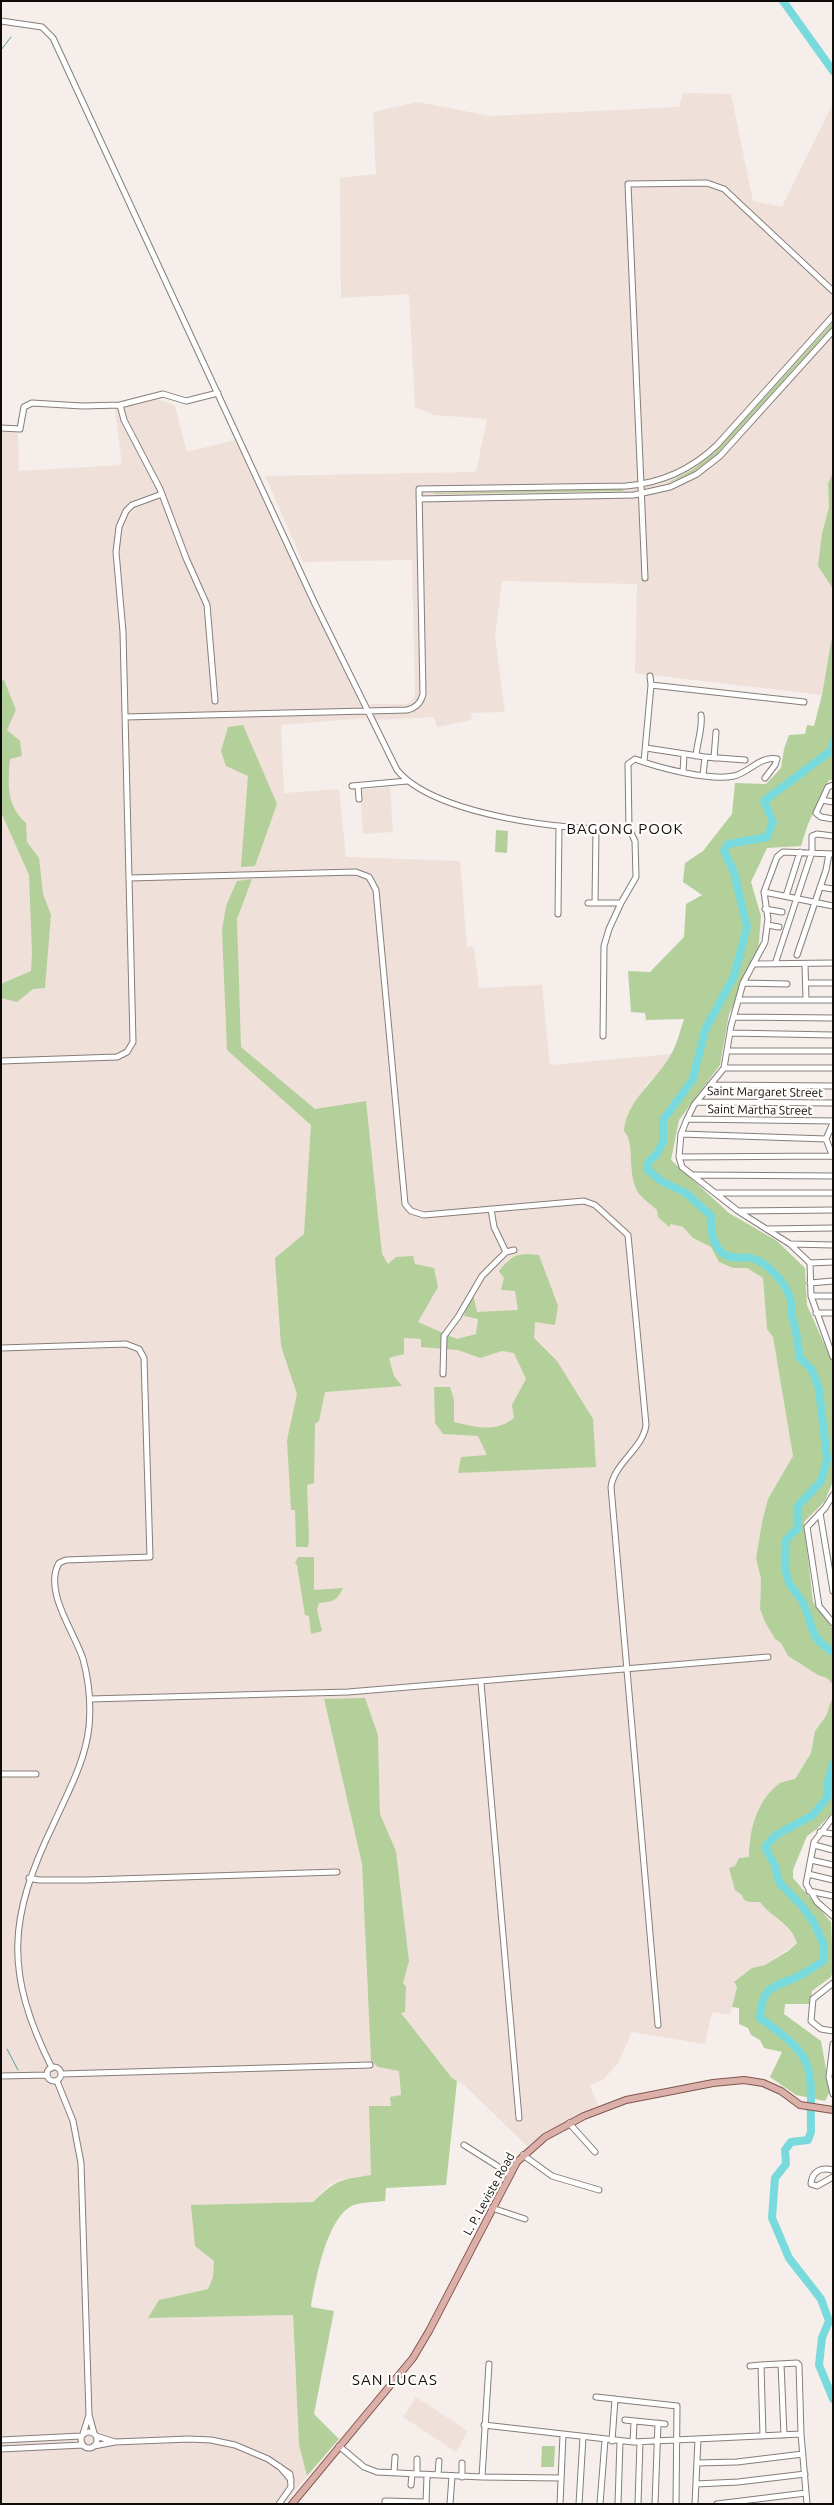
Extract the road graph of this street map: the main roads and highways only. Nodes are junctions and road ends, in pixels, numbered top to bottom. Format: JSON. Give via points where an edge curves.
{"nodes":[{"id":1,"x":833,"y":2110,"type":"edge"},
{"id":2,"x":292,"y":2504,"type":"edge"}],
"edges":[{"from":1,"to":2,"type":"main road","name":"L. P. Leviste Road","via":[[800,2105],[769,2086],[744,2080],[696,2085],[640,2097],[552,2132],[523,2155],[510,2174],[413,2358]]}]}
